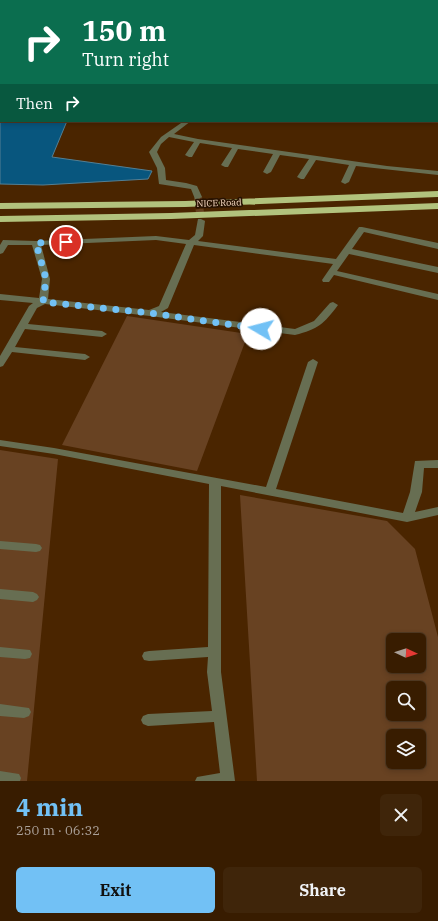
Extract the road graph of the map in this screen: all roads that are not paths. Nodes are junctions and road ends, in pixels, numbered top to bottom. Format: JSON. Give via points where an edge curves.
{"nodes":[{"id":1,"x":187,"y":122,"type":"edge"},
{"id":2,"x":169,"y":135,"type":"junction"},
{"id":3,"x":198,"y":141,"type":"junction"},
{"id":4,"x":236,"y":147,"type":"junction"},
{"id":5,"x":278,"y":152,"type":"junction"},
{"id":6,"x":189,"y":155,"type":"dead end"},
{"id":7,"x":314,"y":157,"type":"junction"},
{"id":8,"x":354,"y":163,"type":"junction"},
{"id":9,"x":225,"y":165,"type":"dead end"},
{"id":10,"x":267,"y":172,"type":"dead end"},
{"id":11,"x":438,"y":174,"type":"edge"},
{"id":12,"x":302,"y":177,"type":"dead end"},
{"id":13,"x":344,"y":182,"type":"dead end"},
{"id":14,"x":438,"y":194,"type":"edge"},
{"id":15,"x":198,"y":197,"type":"tunnel mouth"},
{"id":16,"x":0,"y":206,"type":"edge"},
{"id":17,"x":438,"y":206,"type":"edge"},
{"id":18,"x":0,"y":219,"type":"edge"},
{"id":19,"x":201,"y":221,"type":"tunnel mouth"},
{"id":20,"x":3,"y":242,"type":"edge"},
{"id":21,"x":191,"y":242,"type":"junction"},
{"id":22,"x":36,"y":243,"type":"junction"},
{"id":23,"x":438,"y":246,"type":"edge"},
{"id":24,"x":0,"y":251,"type":"edge"},
{"id":25,"x":347,"y":251,"type":"junction"},
{"id":26,"x":339,"y":262,"type":"junction"},
{"id":27,"x":438,"y":270,"type":"edge"},
{"id":28,"x":0,"y":297,"type":"edge"},
{"id":29,"x":438,"y":297,"type":"edge"},
{"id":30,"x":43,"y":302,"type":"junction"},
{"id":31,"x":333,"y":305,"type":"dead end"},
{"id":32,"x":150,"y":313,"type":"junction"},
{"id":33,"x":23,"y":326,"type":"junction"},
{"id":34,"x":102,"y":334,"type":"dead end"},
{"id":35,"x":9,"y":349,"type":"junction"},
{"id":36,"x":84,"y":357,"type":"dead end"},
{"id":37,"x":313,"y":362,"type":"dead end"},
{"id":38,"x":0,"y":364,"type":"edge"},
{"id":39,"x":0,"y":443,"type":"edge"},
{"id":40,"x":438,"y":464,"type":"edge"},
{"id":41,"x":215,"y":482,"type":"junction"},
{"id":42,"x":270,"y":492,"type":"junction"},
{"id":43,"x":438,"y":511,"type":"edge"},
{"id":44,"x":407,"y":518,"type":"junction"},
{"id":45,"x":0,"y":545,"type":"edge"},
{"id":46,"x":36,"y":548,"type":"dead end"},
{"id":47,"x":0,"y":594,"type":"edge"},
{"id":48,"x":33,"y":597,"type":"dead end"},
{"id":49,"x":0,"y":652,"type":"edge"},
{"id":50,"x":214,"y":652,"type":"junction"},
{"id":51,"x":24,"y":654,"type":"dead end"},
{"id":52,"x":149,"y":656,"type":"dead end"},
{"id":53,"x":0,"y":710,"type":"edge"},
{"id":54,"x":24,"y":712,"type":"dead end"},
{"id":55,"x":219,"y":716,"type":"junction"},
{"id":56,"x":148,"y":720,"type":"dead end"},
{"id":57,"x":227,"y":780,"type":"edge"},
{"id":58,"x":202,"y":781,"type":"edge"}],
"edges":[{"from":1,"to":2,"type":"street"},
{"from":2,"to":3,"type":"street"},
{"from":2,"to":15,"type":"street","via":[[155,145],[153,152],[161,168],[162,182],[194,188]]},
{"from":3,"to":4,"type":"street"},
{"from":3,"to":6,"type":"street"},
{"from":4,"to":5,"type":"street"},
{"from":4,"to":9,"type":"street"},
{"from":5,"to":7,"type":"street"},
{"from":5,"to":10,"type":"street"},
{"from":7,"to":8,"type":"street"},
{"from":7,"to":12,"type":"street"},
{"from":8,"to":11,"type":"street"},
{"from":8,"to":13,"type":"street"},
{"from":14,"to":16,"type":"highway","name":"NICE Road","via":[[192,203]]},
{"from":17,"to":18,"type":"highway","name":"NICE Road","via":[[179,216]]},
{"from":19,"to":21,"type":"street","via":[[199,236]]},
{"from":20,"to":22,"type":"street"},
{"from":20,"to":24,"type":"street"},
{"from":21,"to":22,"type":"street","via":[[156,238]]},
{"from":21,"to":26,"type":"street"},
{"from":21,"to":32,"type":"street","via":[[163,308]]},
{"from":22,"to":30,"type":"street","via":[[46,279]]},
{"from":23,"to":25,"type":"street","via":[[362,229]]},
{"from":25,"to":26,"type":"street"},
{"from":25,"to":27,"type":"street"},
{"from":26,"to":29,"type":"street","via":[[328,276]]},
{"from":28,"to":30,"type":"street"},
{"from":30,"to":32,"type":"street"},
{"from":30,"to":33,"type":"street","via":[[34,306]]},
{"from":31,"to":32,"type":"street","via":[[320,324],[295,332]]},
{"from":33,"to":34,"type":"street"},
{"from":33,"to":35,"type":"street"},
{"from":35,"to":36,"type":"street"},
{"from":35,"to":38,"type":"street"},
{"from":37,"to":42,"type":"street"},
{"from":39,"to":41,"type":"street"},
{"from":40,"to":44,"type":"street","via":[[419,464],[416,492]]},
{"from":41,"to":42,"type":"street"},
{"from":41,"to":50,"type":"street"},
{"from":42,"to":44,"type":"street"},
{"from":43,"to":44,"type":"street"},
{"from":45,"to":46,"type":"street"},
{"from":47,"to":48,"type":"street"},
{"from":49,"to":51,"type":"street"},
{"from":50,"to":52,"type":"street"},
{"from":50,"to":55,"type":"street"},
{"from":53,"to":54,"type":"street"},
{"from":55,"to":56,"type":"street"},
{"from":55,"to":57,"type":"street"},
{"from":57,"to":58,"type":"street"}]}
